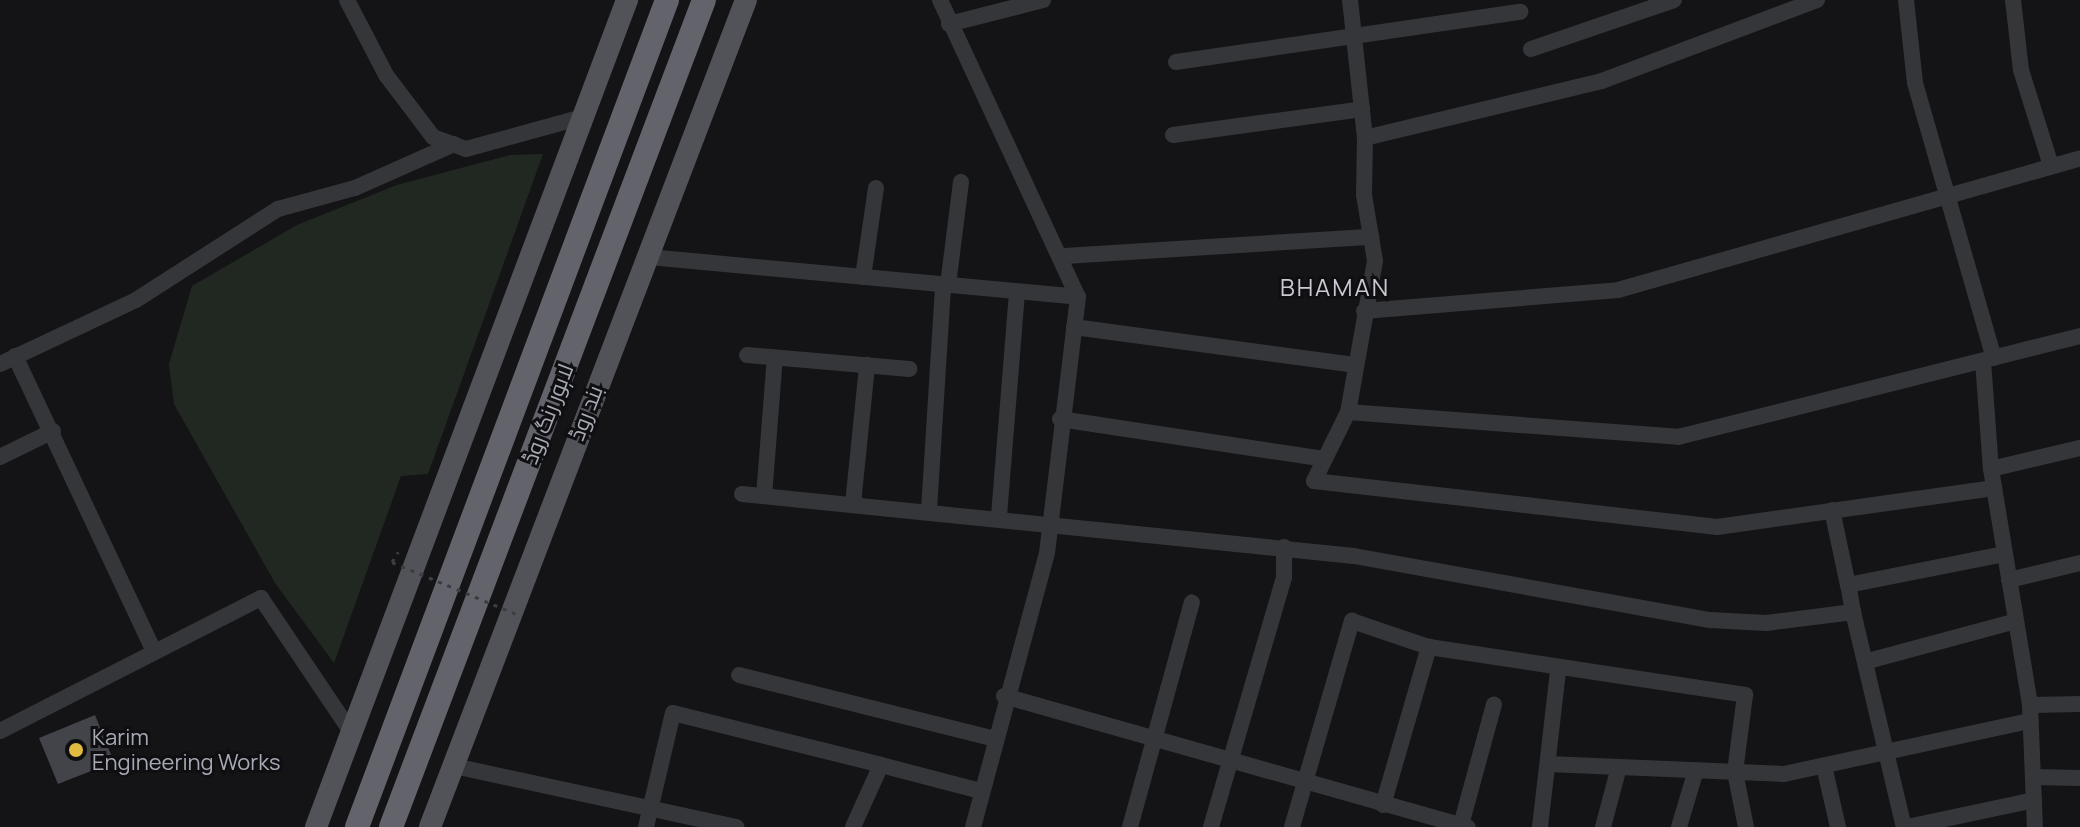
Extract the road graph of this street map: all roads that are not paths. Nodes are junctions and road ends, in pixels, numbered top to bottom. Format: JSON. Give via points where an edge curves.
{"nodes":[{"id":1,"x":347,"y":0,"type":"edge"},
{"id":2,"x":627,"y":0,"type":"edge"},
{"id":3,"x":667,"y":0,"type":"edge"},
{"id":4,"x":704,"y":0,"type":"edge"},
{"id":5,"x":746,"y":0,"type":"edge"},
{"id":6,"x":940,"y":0,"type":"edge"},
{"id":7,"x":1043,"y":0,"type":"edge"},
{"id":8,"x":1350,"y":0,"type":"edge"},
{"id":9,"x":1674,"y":0,"type":"edge"},
{"id":10,"x":1817,"y":0,"type":"edge"},
{"id":11,"x":1906,"y":0,"type":"edge"},
{"id":12,"x":2013,"y":0,"type":"edge"},
{"id":13,"x":1520,"y":12,"type":"dead end"},
{"id":14,"x":949,"y":24,"type":"junction"},
{"id":15,"x":1354,"y":38,"type":"junction"},
{"id":16,"x":1531,"y":49,"type":"dead end"},
{"id":17,"x":1176,"y":62,"type":"dead end"},
{"id":18,"x":1362,"y":109,"type":"junction"},
{"id":19,"x":583,"y":117,"type":"junction"},
{"id":20,"x":1173,"y":135,"type":"dead end"},
{"id":21,"x":1365,"y":138,"type":"junction"},
{"id":22,"x":454,"y":144,"type":"junction"},
{"id":23,"x":2080,"y":158,"type":"edge"},
{"id":24,"x":2051,"y":166,"type":"junction"},
{"id":25,"x":961,"y":182,"type":"dead end"},
{"id":26,"x":876,"y":188,"type":"dead end"},
{"id":27,"x":1948,"y":196,"type":"junction"},
{"id":28,"x":1371,"y":237,"type":"junction"},
{"id":29,"x":1065,"y":256,"type":"junction"},
{"id":30,"x":649,"y":257,"type":"junction"},
{"id":31,"x":863,"y":277,"type":"junction"},
{"id":32,"x":946,"y":285,"type":"junction"},
{"id":33,"x":1017,"y":292,"type":"junction"},
{"id":34,"x":1078,"y":297,"type":"junction"},
{"id":35,"x":1364,"y":311,"type":"junction"},
{"id":36,"x":1074,"y":327,"type":"junction"},
{"id":37,"x":2080,"y":336,"type":"edge"},
{"id":38,"x":747,"y":355,"type":"dead end"},
{"id":39,"x":775,"y":357,"type":"junction"},
{"id":40,"x":7,"y":360,"type":"edge"},
{"id":41,"x":1989,"y":360,"type":"junction"},
{"id":42,"x":867,"y":365,"type":"junction"},
{"id":43,"x":1354,"y":365,"type":"junction"},
{"id":44,"x":909,"y":369,"type":"dead end"},
{"id":45,"x":1348,"y":412,"type":"junction"},
{"id":46,"x":1060,"y":419,"type":"junction"},
{"id":47,"x":53,"y":431,"type":"junction"},
{"id":48,"x":2080,"y":448,"type":"edge"},
{"id":49,"x":0,"y":457,"type":"edge"},
{"id":50,"x":1324,"y":459,"type":"junction"},
{"id":51,"x":1991,"y":469,"type":"junction"},
{"id":52,"x":1994,"y":488,"type":"junction"},
{"id":53,"x":742,"y":494,"type":"dead end"},
{"id":54,"x":764,"y":496,"type":"junction"},
{"id":55,"x":853,"y":504,"type":"junction"},
{"id":56,"x":929,"y":510,"type":"junction"},
{"id":57,"x":1832,"y":510,"type":"junction"},
{"id":58,"x":999,"y":516,"type":"junction"},
{"id":59,"x":1049,"y":521,"type":"junction"},
{"id":60,"x":1284,"y":547,"type":"junction"},
{"id":61,"x":2005,"y":554,"type":"junction"},
{"id":62,"x":2080,"y":563,"type":"edge"},
{"id":63,"x":2009,"y":580,"type":"junction"},
{"id":64,"x":1848,"y":585,"type":"junction"},
{"id":65,"x":1192,"y":602,"type":"dead end"},
{"id":66,"x":1853,"y":612,"type":"junction"},
{"id":67,"x":2016,"y":621,"type":"junction"},
{"id":68,"x":1429,"y":647,"type":"junction"},
{"id":69,"x":154,"y":651,"type":"junction"},
{"id":70,"x":1868,"y":661,"type":"junction"},
{"id":71,"x":1558,"y":671,"type":"junction"},
{"id":72,"x":739,"y":675,"type":"dead end"},
{"id":73,"x":1004,"y":696,"type":"junction"},
{"id":74,"x":1494,"y":704,"type":"dead end"},
{"id":75,"x":2080,"y":704,"type":"edge"},
{"id":76,"x":2030,"y":713,"type":"junction"},
{"id":77,"x":0,"y":731,"type":"edge"},
{"id":78,"x":351,"y":732,"type":"junction"},
{"id":79,"x":992,"y":738,"type":"junction"},
{"id":80,"x":1154,"y":742,"type":"junction"},
{"id":81,"x":1889,"y":752,"type":"junction"},
{"id":82,"x":1231,"y":764,"type":"junction"},
{"id":83,"x":1548,"y":764,"type":"junction"},
{"id":84,"x":881,"y":765,"type":"junction"},
{"id":85,"x":454,"y":766,"type":"junction"},
{"id":86,"x":1824,"y":766,"type":"junction"},
{"id":87,"x":1619,"y":767,"type":"junction"},
{"id":88,"x":1696,"y":770,"type":"junction"},
{"id":89,"x":1735,"y":772,"type":"junction"},
{"id":90,"x":2033,"y":777,"type":"junction"},
{"id":91,"x":2080,"y":778,"type":"edge"},
{"id":92,"x":1305,"y":786,"type":"junction"},
{"id":93,"x":977,"y":790,"type":"junction"},
{"id":94,"x":2034,"y":800,"type":"junction"},
{"id":95,"x":1383,"y":805,"type":"junction"},
{"id":96,"x":650,"y":808,"type":"junction"},
{"id":97,"x":1464,"y":826,"type":"edge"},
{"id":98,"x":316,"y":827,"type":"edge"},
{"id":99,"x":357,"y":827,"type":"edge"},
{"id":100,"x":391,"y":827,"type":"edge"},
{"id":101,"x":430,"y":827,"type":"edge"},
{"id":102,"x":646,"y":827,"type":"edge"},
{"id":103,"x":737,"y":827,"type":"edge"},
{"id":104,"x":853,"y":827,"type":"edge"},
{"id":105,"x":973,"y":827,"type":"edge"},
{"id":106,"x":1130,"y":827,"type":"edge"},
{"id":107,"x":1211,"y":827,"type":"edge"},
{"id":108,"x":1292,"y":827,"type":"edge"},
{"id":109,"x":1540,"y":827,"type":"edge"},
{"id":110,"x":1603,"y":827,"type":"edge"},
{"id":111,"x":1679,"y":827,"type":"edge"},
{"id":112,"x":1746,"y":827,"type":"edge"},
{"id":113,"x":1838,"y":827,"type":"edge"},
{"id":114,"x":1906,"y":827,"type":"edge"},
{"id":115,"x":2035,"y":827,"type":"edge"}],
"edges":[{"from":1,"to":22,"type":"street","via":[[386,75],[433,137]]},
{"from":2,"to":19,"type":"main road"},
{"from":3,"to":99,"type":"highway","name":"لاہور رنگ روڈ"},
{"from":4,"to":100,"type":"highway","name":"لاہور رنگ روڈ"},
{"from":5,"to":30,"type":"main road","name":"بند روڈ"},
{"from":6,"to":14,"type":"street"},
{"from":7,"to":14,"type":"street"},
{"from":8,"to":15,"type":"street"},
{"from":9,"to":16,"type":"street"},
{"from":10,"to":21,"type":"street","via":[[1602,81]]},
{"from":11,"to":27,"type":"street","via":[[1915,83]]},
{"from":12,"to":24,"type":"street","via":[[2021,70]]},
{"from":13,"to":15,"type":"street"},
{"from":14,"to":29,"type":"street"},
{"from":15,"to":17,"type":"street"},
{"from":15,"to":18,"type":"street"},
{"from":18,"to":20,"type":"street"},
{"from":18,"to":21,"type":"street"},
{"from":19,"to":22,"type":"street","via":[[466,149]]},
{"from":19,"to":78,"type":"main road"},
{"from":21,"to":28,"type":"street"},
{"from":22,"to":40,"type":"street","via":[[355,188],[278,209],[136,300]]},
{"from":23,"to":24,"type":"street"},
{"from":24,"to":27,"type":"street"},
{"from":25,"to":32,"type":"street"},
{"from":26,"to":31,"type":"street"},
{"from":27,"to":35,"type":"street","via":[[1618,290]]},
{"from":27,"to":41,"type":"street"},
{"from":28,"to":29,"type":"street"},
{"from":28,"to":35,"type":"street","via":[[1375,261]]},
{"from":29,"to":34,"type":"street"},
{"from":30,"to":31,"type":"street"},
{"from":30,"to":85,"type":"main road","name":"بند روڈ"},
{"from":31,"to":32,"type":"street"},
{"from":32,"to":33,"type":"street"},
{"from":32,"to":56,"type":"street"},
{"from":33,"to":34,"type":"street"},
{"from":33,"to":58,"type":"street"},
{"from":34,"to":36,"type":"street"},
{"from":35,"to":43,"type":"street"},
{"from":36,"to":43,"type":"street"},
{"from":36,"to":46,"type":"street"},
{"from":37,"to":41,"type":"street"},
{"from":38,"to":39,"type":"street"},
{"from":39,"to":42,"type":"street"},
{"from":39,"to":54,"type":"street"},
{"from":40,"to":47,"type":"street"},
{"from":41,"to":45,"type":"street","via":[[1678,437]]},
{"from":41,"to":51,"type":"street"},
{"from":42,"to":44,"type":"street"},
{"from":42,"to":55,"type":"street"},
{"from":43,"to":45,"type":"street"},
{"from":45,"to":50,"type":"street"},
{"from":46,"to":50,"type":"street"},
{"from":46,"to":59,"type":"street"},
{"from":47,"to":49,"type":"street"},
{"from":47,"to":69,"type":"street"},
{"from":48,"to":51,"type":"street"},
{"from":50,"to":57,"type":"street","via":[[1314,481],[1717,527]]},
{"from":51,"to":52,"type":"street"},
{"from":52,"to":57,"type":"street"},
{"from":52,"to":61,"type":"street"},
{"from":53,"to":54,"type":"street"},
{"from":54,"to":55,"type":"street"},
{"from":55,"to":56,"type":"street"},
{"from":56,"to":58,"type":"street"},
{"from":57,"to":64,"type":"street"},
{"from":58,"to":59,"type":"street"},
{"from":59,"to":60,"type":"street"},
{"from":59,"to":73,"type":"street"},
{"from":60,"to":66,"type":"street","via":[[1711,620],[1766,623]]},
{"from":60,"to":82,"type":"street","via":[[1284,577]]},
{"from":61,"to":63,"type":"street"},
{"from":61,"to":64,"type":"street"},
{"from":62,"to":63,"type":"street"},
{"from":63,"to":67,"type":"street"},
{"from":64,"to":66,"type":"street"},
{"from":65,"to":80,"type":"street"},
{"from":66,"to":70,"type":"street"},
{"from":67,"to":70,"type":"street"},
{"from":67,"to":76,"type":"street"},
{"from":68,"to":71,"type":"street"},
{"from":68,"to":92,"type":"street","via":[[1352,621]]},
{"from":68,"to":95,"type":"street"},
{"from":69,"to":77,"type":"street"},
{"from":69,"to":78,"type":"street","via":[[261,598]]},
{"from":70,"to":81,"type":"street"},
{"from":71,"to":83,"type":"street"},
{"from":71,"to":89,"type":"street","via":[[1745,695]]},
{"from":72,"to":79,"type":"street"},
{"from":73,"to":79,"type":"street"},
{"from":73,"to":80,"type":"street"},
{"from":74,"to":97,"type":"street"},
{"from":75,"to":76,"type":"street"},
{"from":76,"to":81,"type":"street"},
{"from":76,"to":90,"type":"street"},
{"from":78,"to":98,"type":"main road"},
{"from":79,"to":93,"type":"street"},
{"from":80,"to":82,"type":"street"},
{"from":80,"to":106,"type":"street"},
{"from":81,"to":86,"type":"street"},
{"from":81,"to":114,"type":"street"},
{"from":82,"to":92,"type":"street"},
{"from":82,"to":107,"type":"street"},
{"from":83,"to":87,"type":"street"},
{"from":83,"to":109,"type":"street"},
{"from":84,"to":93,"type":"street"},
{"from":84,"to":96,"type":"street","via":[[673,713]]},
{"from":84,"to":104,"type":"street"},
{"from":85,"to":96,"type":"street"},
{"from":85,"to":101,"type":"main road","name":"بند روڈ"},
{"from":86,"to":89,"type":"street","via":[[1784,774]]},
{"from":86,"to":113,"type":"street"},
{"from":87,"to":88,"type":"street"},
{"from":87,"to":110,"type":"street"},
{"from":88,"to":89,"type":"street"},
{"from":88,"to":111,"type":"street"},
{"from":89,"to":112,"type":"street"},
{"from":90,"to":91,"type":"street"},
{"from":90,"to":94,"type":"street"},
{"from":92,"to":95,"type":"street"},
{"from":92,"to":108,"type":"street"},
{"from":93,"to":105,"type":"street"},
{"from":94,"to":114,"type":"street"},
{"from":94,"to":115,"type":"street"},
{"from":95,"to":97,"type":"street"},
{"from":96,"to":102,"type":"street"},
{"from":96,"to":103,"type":"street"}]}
